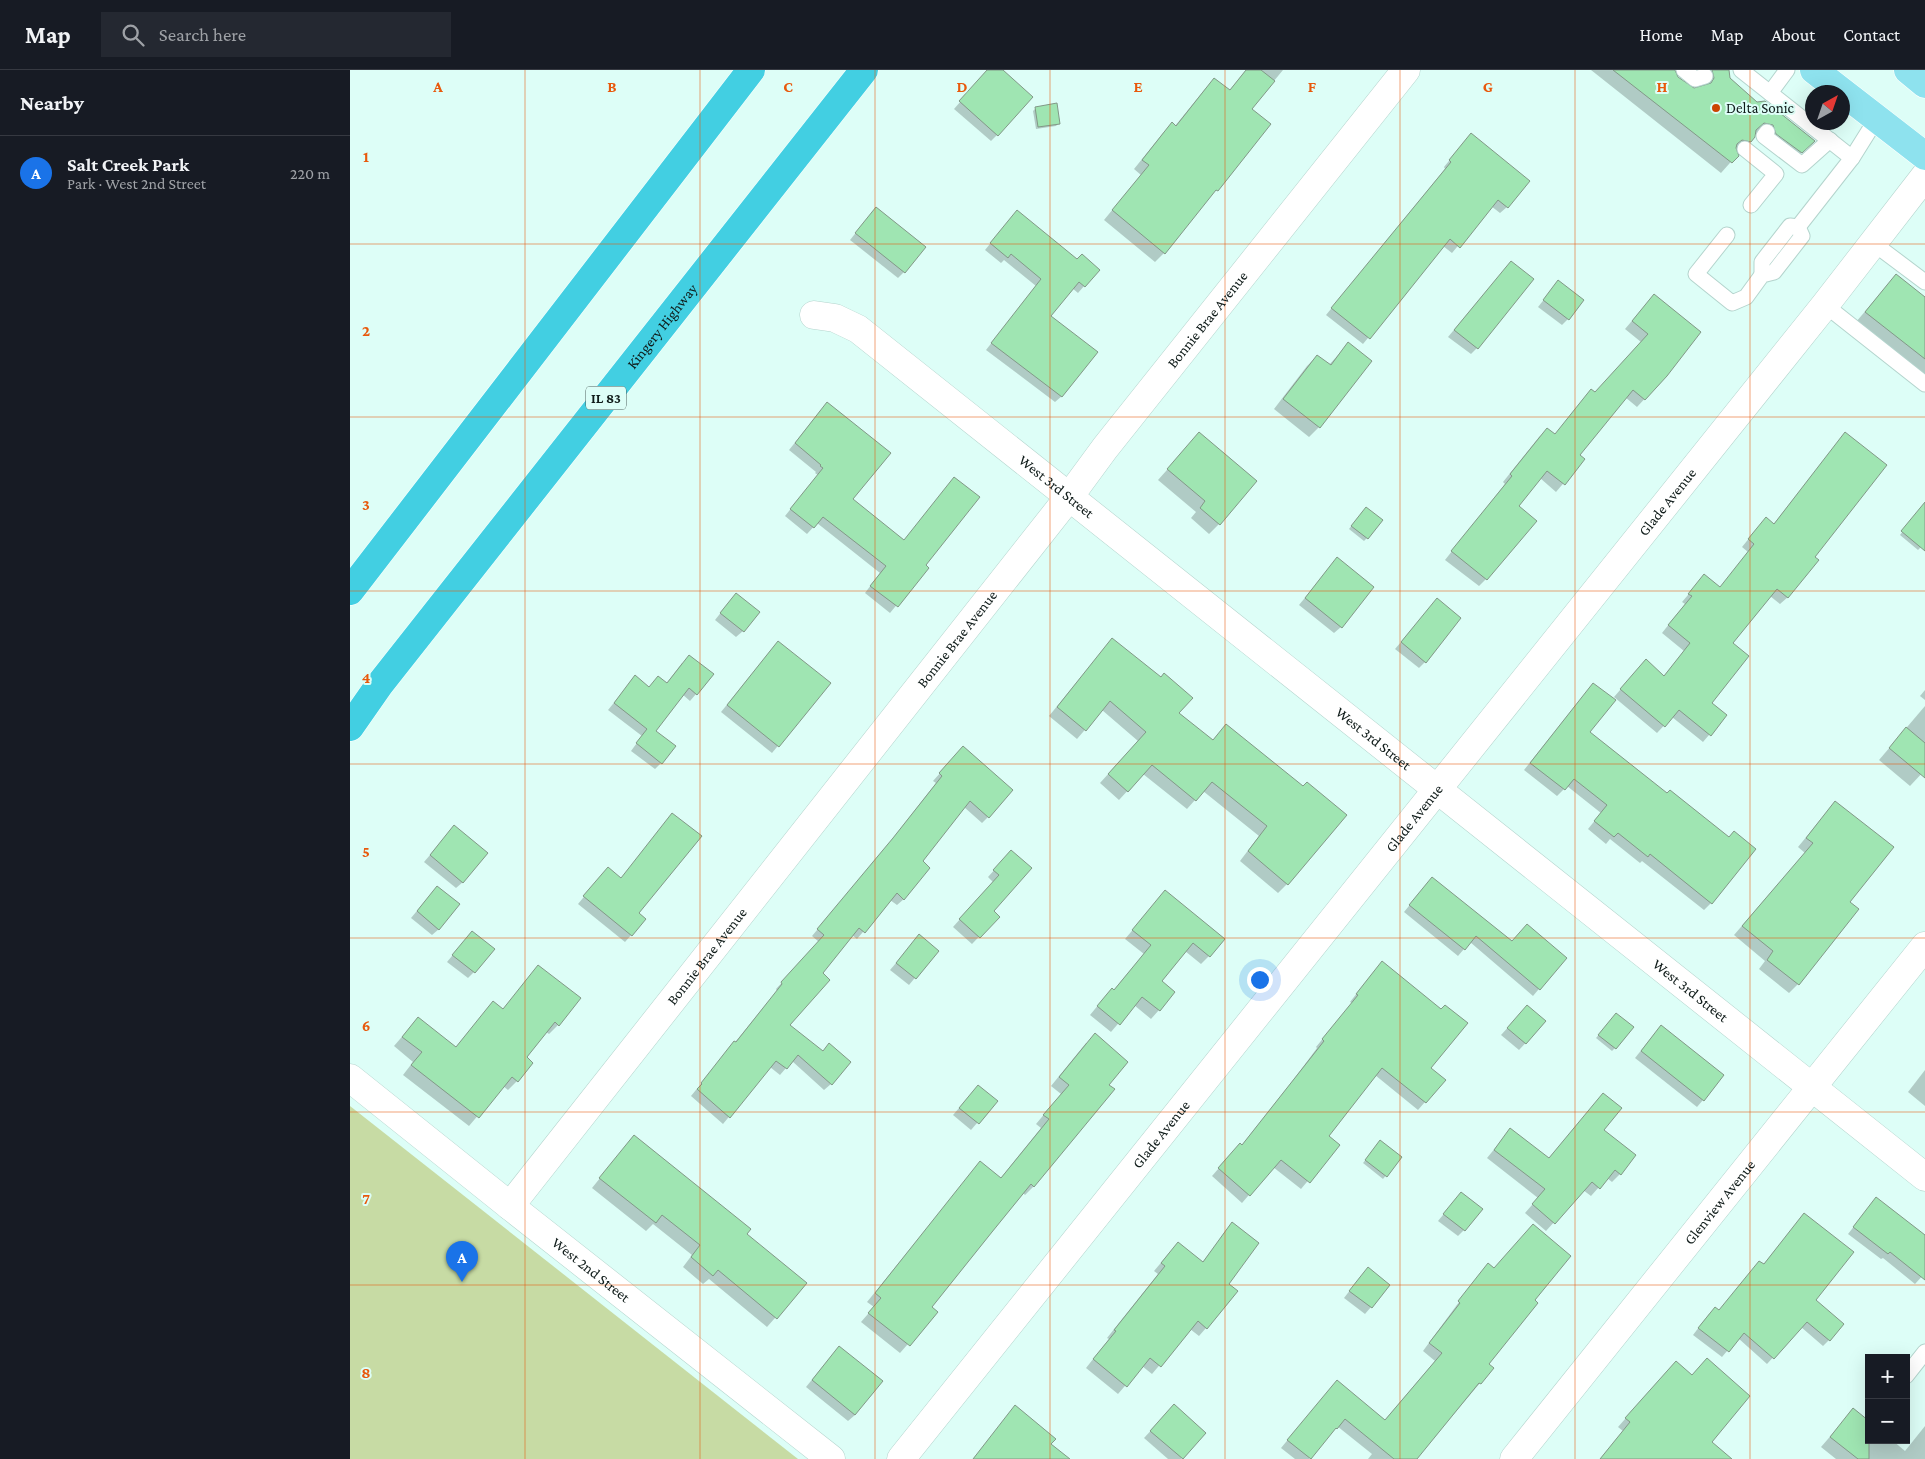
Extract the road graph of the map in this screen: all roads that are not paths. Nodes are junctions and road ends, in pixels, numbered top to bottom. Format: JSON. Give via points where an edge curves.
{"nodes":[{"id":1,"x":751,"y":70,"type":"edge"},
{"id":2,"x":864,"y":70,"type":"edge"},
{"id":3,"x":1406,"y":70,"type":"edge"},
{"id":4,"x":1684,"y":70,"type":"edge"},
{"id":5,"x":1735,"y":70,"type":"edge"},
{"id":6,"x":1787,"y":70,"type":"edge"},
{"id":7,"x":1814,"y":70,"type":"edge"},
{"id":8,"x":1908,"y":70,"type":"edge"},
{"id":9,"x":1705,"y":76,"type":"dead end"},
{"id":10,"x":1925,"y":84,"type":"edge"},
{"id":11,"x":1770,"y":93,"type":"junction"},
{"id":12,"x":1877,"y":118,"type":"junction"},
{"id":13,"x":1768,"y":132,"type":"dead end"},
{"id":14,"x":1830,"y":140,"type":"junction"},
{"id":15,"x":1745,"y":148,"type":"dead end"},
{"id":16,"x":1925,"y":156,"type":"edge"},
{"id":17,"x":1852,"y":158,"type":"junction"},
{"id":18,"x":1925,"y":176,"type":"edge"},
{"id":19,"x":1751,"y":205,"type":"dead end"},
{"id":20,"x":1727,"y":235,"type":"dead end"},
{"id":21,"x":1874,"y":243,"type":"junction"},
{"id":22,"x":1925,"y":282,"type":"edge"},
{"id":23,"x":1825,"y":305,"type":"junction"},
{"id":24,"x":814,"y":315,"type":"dead end"},
{"id":25,"x":1925,"y":384,"type":"edge"},
{"id":26,"x":1069,"y":497,"type":"junction"},
{"id":27,"x":350,"y":591,"type":"edge"},
{"id":28,"x":350,"y":727,"type":"edge"},
{"id":29,"x":1438,"y":790,"type":"junction"},
{"id":30,"x":1925,"y":946,"type":"edge"},
{"id":31,"x":350,"y":1078,"type":"edge"},
{"id":32,"x":1813,"y":1087,"type":"junction"},
{"id":33,"x":1925,"y":1177,"type":"edge"},
{"id":34,"x":510,"y":1206,"type":"junction"},
{"id":35,"x":1925,"y":1352,"type":"edge"},
{"id":36,"x":1910,"y":1371,"type":"edge"},
{"id":37,"x":831,"y":1459,"type":"edge"},
{"id":38,"x":901,"y":1459,"type":"edge"},
{"id":39,"x":1514,"y":1459,"type":"edge"}],
"edges":[{"from":1,"to":27,"type":"highway"},
{"from":2,"to":28,"type":"highway","name":"Kingery Highway","number":"IL 83","via":[[380,684]]},
{"from":3,"to":26,"type":"street","name":"Bonnie Brae Avenue"},
{"from":4,"to":9,"type":"lane","via":[[1695,79]]},
{"from":5,"to":11,"type":"lane"},
{"from":6,"to":11,"type":"lane"},
{"from":7,"to":12,"type":"main road"},
{"from":8,"to":10,"type":"main road"},
{"from":11,"to":14,"type":"lane","via":[[1784,110]]},
{"from":12,"to":16,"type":"main road"},
{"from":12,"to":17,"type":"lane"},
{"from":13,"to":14,"type":"lane","via":[[1764,136],[1802,165]]},
{"from":14,"to":17,"type":"lane"},
{"from":15,"to":19,"type":"lane","via":[[1776,174]]},
{"from":17,"to":20,"type":"lane","via":[[1798,227],[1802,236],[1774,272],[1762,276],[1746,297],[1732,302],[1696,274]]},
{"from":18,"to":21,"type":"street","name":"Glade Avenue"},
{"from":21,"to":22,"type":"lane"},
{"from":21,"to":23,"type":"street","name":"Glade Avenue"},
{"from":23,"to":25,"type":"lane"},
{"from":23,"to":29,"type":"street","name":"Glade Avenue"},
{"from":24,"to":26,"type":"street","name":"West 3rd Street","via":[[835,318],[858,329]]},
{"from":26,"to":29,"type":"street","name":"West 3rd Street"},
{"from":26,"to":34,"type":"street","name":"Bonnie Brae Avenue"},
{"from":29,"to":32,"type":"street","name":"West 3rd Street"},
{"from":29,"to":38,"type":"street","name":"Glade Avenue"},
{"from":30,"to":32,"type":"street","name":"Glenview Avenue"},
{"from":31,"to":34,"type":"street","name":"West 2nd Street"},
{"from":32,"to":33,"type":"street","name":"West 3rd Street"},
{"from":32,"to":39,"type":"street","name":"Glenview Avenue"},
{"from":34,"to":37,"type":"street","name":"West 2nd Street"},
{"from":35,"to":36,"type":"lane"}]}
